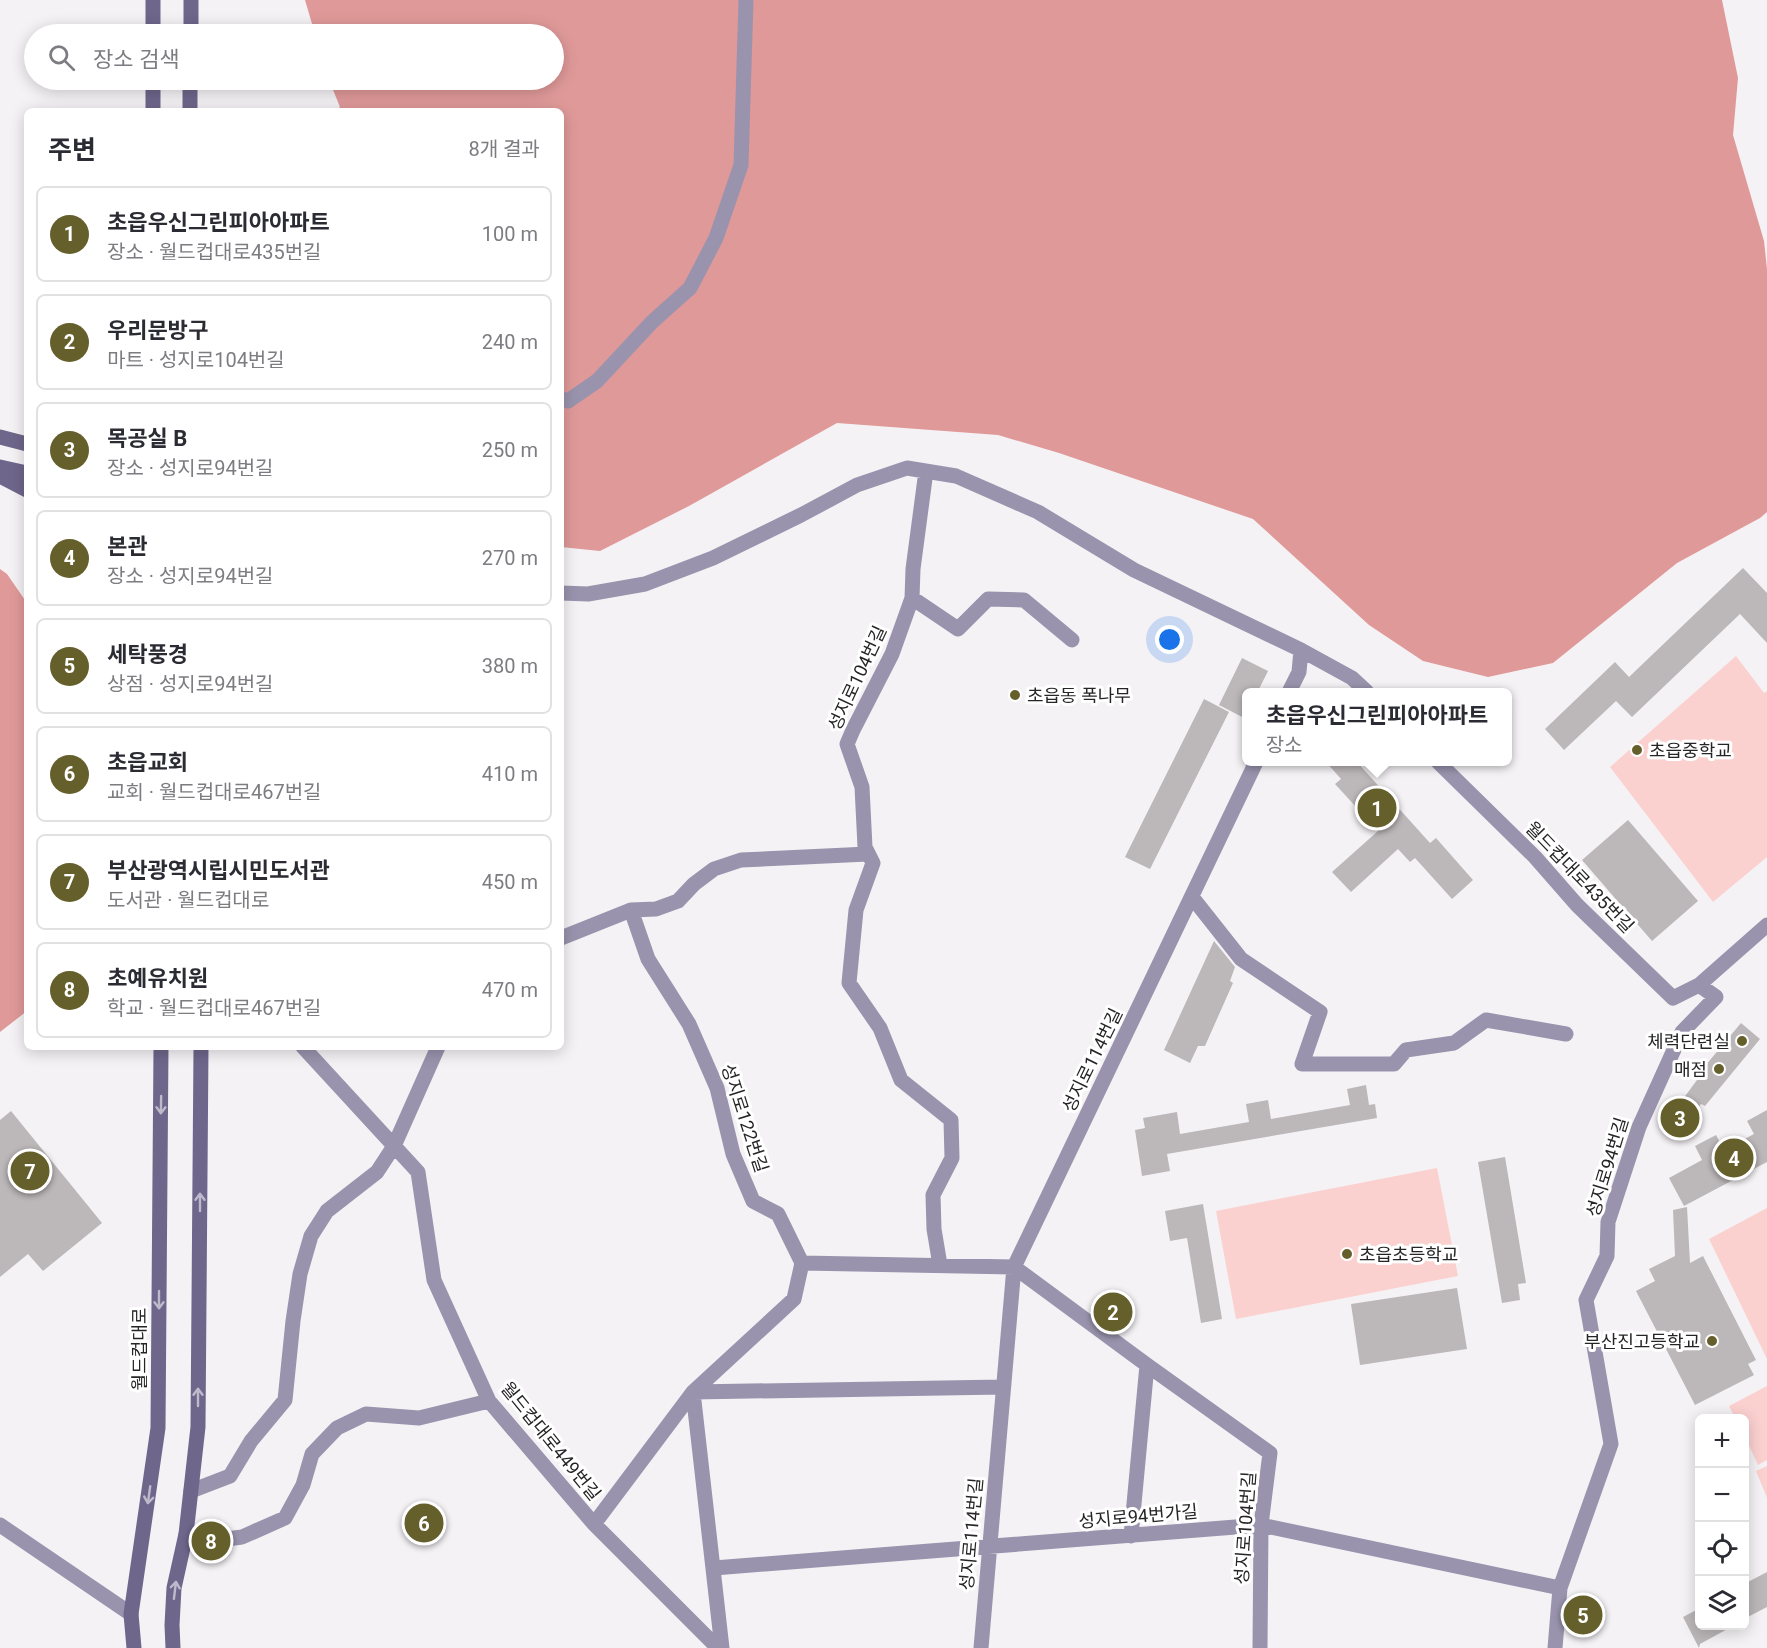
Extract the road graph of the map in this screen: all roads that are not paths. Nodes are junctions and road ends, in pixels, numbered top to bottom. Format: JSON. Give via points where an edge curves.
{"nodes":[{"id":1,"x":153,"y":0,"type":"edge"},
{"id":2,"x":191,"y":0,"type":"edge"},
{"id":3,"x":747,"y":0,"type":"edge"},
{"id":4,"x":153,"y":24,"type":"edge"},
{"id":5,"x":191,"y":24,"type":"edge"},
{"id":6,"x":153,"y":90,"type":"edge"},
{"id":7,"x":190,"y":90,"type":"edge"},
{"id":8,"x":153,"y":108,"type":"edge"},
{"id":9,"x":190,"y":108,"type":"edge"},
{"id":10,"x":564,"y":400,"type":"edge"},
{"id":11,"x":0,"y":437,"type":"edge"},
{"id":12,"x":24,"y":443,"type":"edge"},
{"id":13,"x":0,"y":467,"type":"edge"},
{"id":14,"x":926,"y":471,"type":"junction"},
{"id":15,"x":24,"y":472,"type":"edge"},
{"id":16,"x":0,"y":476,"type":"edge"},
{"id":17,"x":24,"y":488,"type":"edge"},
{"id":18,"x":564,"y":593,"type":"edge"},
{"id":19,"x":912,"y":598,"type":"junction"},
{"id":20,"x":1072,"y":640,"type":"dead end"},
{"id":21,"x":1301,"y":650,"type":"junction"},
{"id":22,"x":1291,"y":688,"type":"edge"},
{"id":23,"x":1362,"y":688,"type":"edge"},
{"id":24,"x":1254,"y":766,"type":"edge"},
{"id":25,"x":1442,"y":766,"type":"edge"},
{"id":26,"x":868,"y":854,"type":"junction"},
{"id":27,"x":1192,"y":897,"type":"junction"},
{"id":28,"x":631,"y":910,"type":"junction"},
{"id":29,"x":1767,"y":925,"type":"edge"},
{"id":30,"x":564,"y":937,"type":"edge"},
{"id":31,"x":1699,"y":985,"type":"junction"},
{"id":32,"x":1566,"y":1034,"type":"dead end"},
{"id":33,"x":161,"y":1050,"type":"edge"},
{"id":34,"x":201,"y":1050,"type":"edge"},
{"id":35,"x":306,"y":1050,"type":"edge"},
{"id":36,"x":437,"y":1050,"type":"edge"},
{"id":37,"x":394,"y":1146,"type":"junction"},
{"id":38,"x":802,"y":1263,"type":"junction"},
{"id":39,"x":940,"y":1265,"type":"junction"},
{"id":40,"x":1014,"y":1267,"type":"junction"},
{"id":41,"x":1147,"y":1365,"type":"junction"},
{"id":42,"x":1003,"y":1387,"type":"junction"},
{"id":43,"x":693,"y":1392,"type":"junction"},
{"id":44,"x":489,"y":1401,"type":"junction"},
{"id":45,"x":191,"y":1491,"type":"junction"},
{"id":46,"x":594,"y":1524,"type":"junction"},
{"id":47,"x":1261,"y":1525,"type":"junction"},
{"id":48,"x":2,"y":1531,"type":"edge"},
{"id":49,"x":186,"y":1534,"type":"junction"},
{"id":50,"x":1131,"y":1536,"type":"junction"},
{"id":51,"x":989,"y":1547,"type":"junction"},
{"id":52,"x":714,"y":1568,"type":"junction"},
{"id":53,"x":1560,"y":1588,"type":"junction"},
{"id":54,"x":131,"y":1614,"type":"junction"},
{"id":55,"x":134,"y":1648,"type":"edge"},
{"id":56,"x":173,"y":1648,"type":"edge"},
{"id":57,"x":720,"y":1648,"type":"edge"},
{"id":58,"x":981,"y":1648,"type":"edge"},
{"id":59,"x":1260,"y":1648,"type":"edge"},
{"id":60,"x":1555,"y":1648,"type":"edge"}],
"edges":[{"from":1,"to":4,"type":"main road"},
{"from":2,"to":5,"type":"main road"},
{"from":3,"to":10,"type":"street","via":[[741,165],[716,238],[690,288],[597,381]]},
{"from":6,"to":8,"type":"main road"},
{"from":7,"to":9,"type":"main road"},
{"from":11,"to":12,"type":"main road"},
{"from":13,"to":15,"type":"main road"},
{"from":14,"to":18,"type":"street","via":[[908,468],[857,485],[713,558],[645,584],[588,594]]},
{"from":14,"to":19,"type":"street","name":"성지로104번길"},
{"from":14,"to":21,"type":"street","via":[[956,476],[1038,513],[1134,570]]},
{"from":16,"to":17,"type":"main road"},
{"from":19,"to":20,"type":"street","via":[[958,629],[988,599],[1024,600]]},
{"from":19,"to":26,"type":"street","name":"성지로104번길","via":[[892,654],[847,744],[862,787]]},
{"from":21,"to":22,"type":"street","via":[[1299,672]]},
{"from":21,"to":23,"type":"street","via":[[1352,678]]},
{"from":24,"to":27,"type":"street","name":"성지로114번길"},
{"from":25,"to":31,"type":"street","name":"월드컵대로435번길","via":[[1673,998]]},
{"from":26,"to":28,"type":"street","via":[[741,860],[714,869],[678,901],[656,909]]},
{"from":26,"to":39,"type":"street","name":"성지로104번길","via":[[873,863],[856,910],[849,982],[880,1028],[901,1080],[951,1120],[952,1158],[933,1195]]},
{"from":27,"to":32,"type":"street","via":[[1241,958],[1320,1012],[1302,1064],[1394,1064],[1406,1050],[1454,1043],[1486,1020]]},
{"from":27,"to":40,"type":"street","name":"성지로114번길"},
{"from":28,"to":30,"type":"street"},
{"from":28,"to":38,"type":"street","name":"성지로122번길","via":[[648,958],[689,1024],[717,1088],[734,1154],[753,1201],[778,1214]]},
{"from":29,"to":31,"type":"street"},
{"from":31,"to":53,"type":"street","name":"성지로94번길","via":[[1716,997],[1682,1032],[1639,1127],[1608,1222],[1607,1256],[1586,1300],[1611,1444]]},
{"from":33,"to":54,"type":"main road","name":"월드컵대로","one_way":true,"via":[[159,1428]]},
{"from":45,"to":34,"type":"main road","one_way":true,"via":[[198,1427]]},
{"from":35,"to":37,"type":"street","name":"월드컵대로449번길"},
{"from":36,"to":37,"type":"street"},
{"from":37,"to":44,"type":"street","name":"월드컵대로449번길","via":[[418,1172],[434,1280]]},
{"from":37,"to":45,"type":"street","via":[[377,1172],[327,1210],[311,1236],[300,1274],[285,1400],[251,1441],[230,1476]]},
{"from":38,"to":39,"type":"street"},
{"from":38,"to":43,"type":"street","via":[[794,1299]]},
{"from":39,"to":40,"type":"street"},
{"from":40,"to":41,"type":"street","name":"성지로104번길"},
{"from":40,"to":42,"type":"street","name":"성지로114번길"},
{"from":41,"to":47,"type":"street","name":"성지로104번길","via":[[1270,1453]]},
{"from":41,"to":50,"type":"street"},
{"from":42,"to":43,"type":"street"},
{"from":42,"to":51,"type":"street","name":"성지로114번길"},
{"from":43,"to":46,"type":"street"},
{"from":43,"to":52,"type":"street"},
{"from":44,"to":46,"type":"street","name":"월드컵대로449번길"},
{"from":44,"to":49,"type":"street","via":[[418,1418],[366,1414],[337,1428],[312,1454],[303,1485],[285,1518],[242,1537],[211,1541]]},
{"from":45,"to":49,"type":"main road"},
{"from":46,"to":57,"type":"street","name":"월드컵대로449번길"},
{"from":47,"to":50,"type":"street","name":"성지로94번가길"},
{"from":47,"to":53,"type":"street","name":"성지로94번가길"},
{"from":47,"to":59,"type":"street","name":"성지로104번길"},
{"from":48,"to":54,"type":"street"},
{"from":56,"to":49,"type":"main road","one_way":true,"via":[[174,1588]]},
{"from":50,"to":51,"type":"street","name":"성지로94번가길"},
{"from":51,"to":52,"type":"street","name":"성지로94번가길"},
{"from":51,"to":58,"type":"street","name":"성지로114번길"},
{"from":52,"to":57,"type":"street"},
{"from":53,"to":60,"type":"street","name":"성지로94번길"},
{"from":54,"to":55,"type":"main road","name":"월드컵대로"}]}
